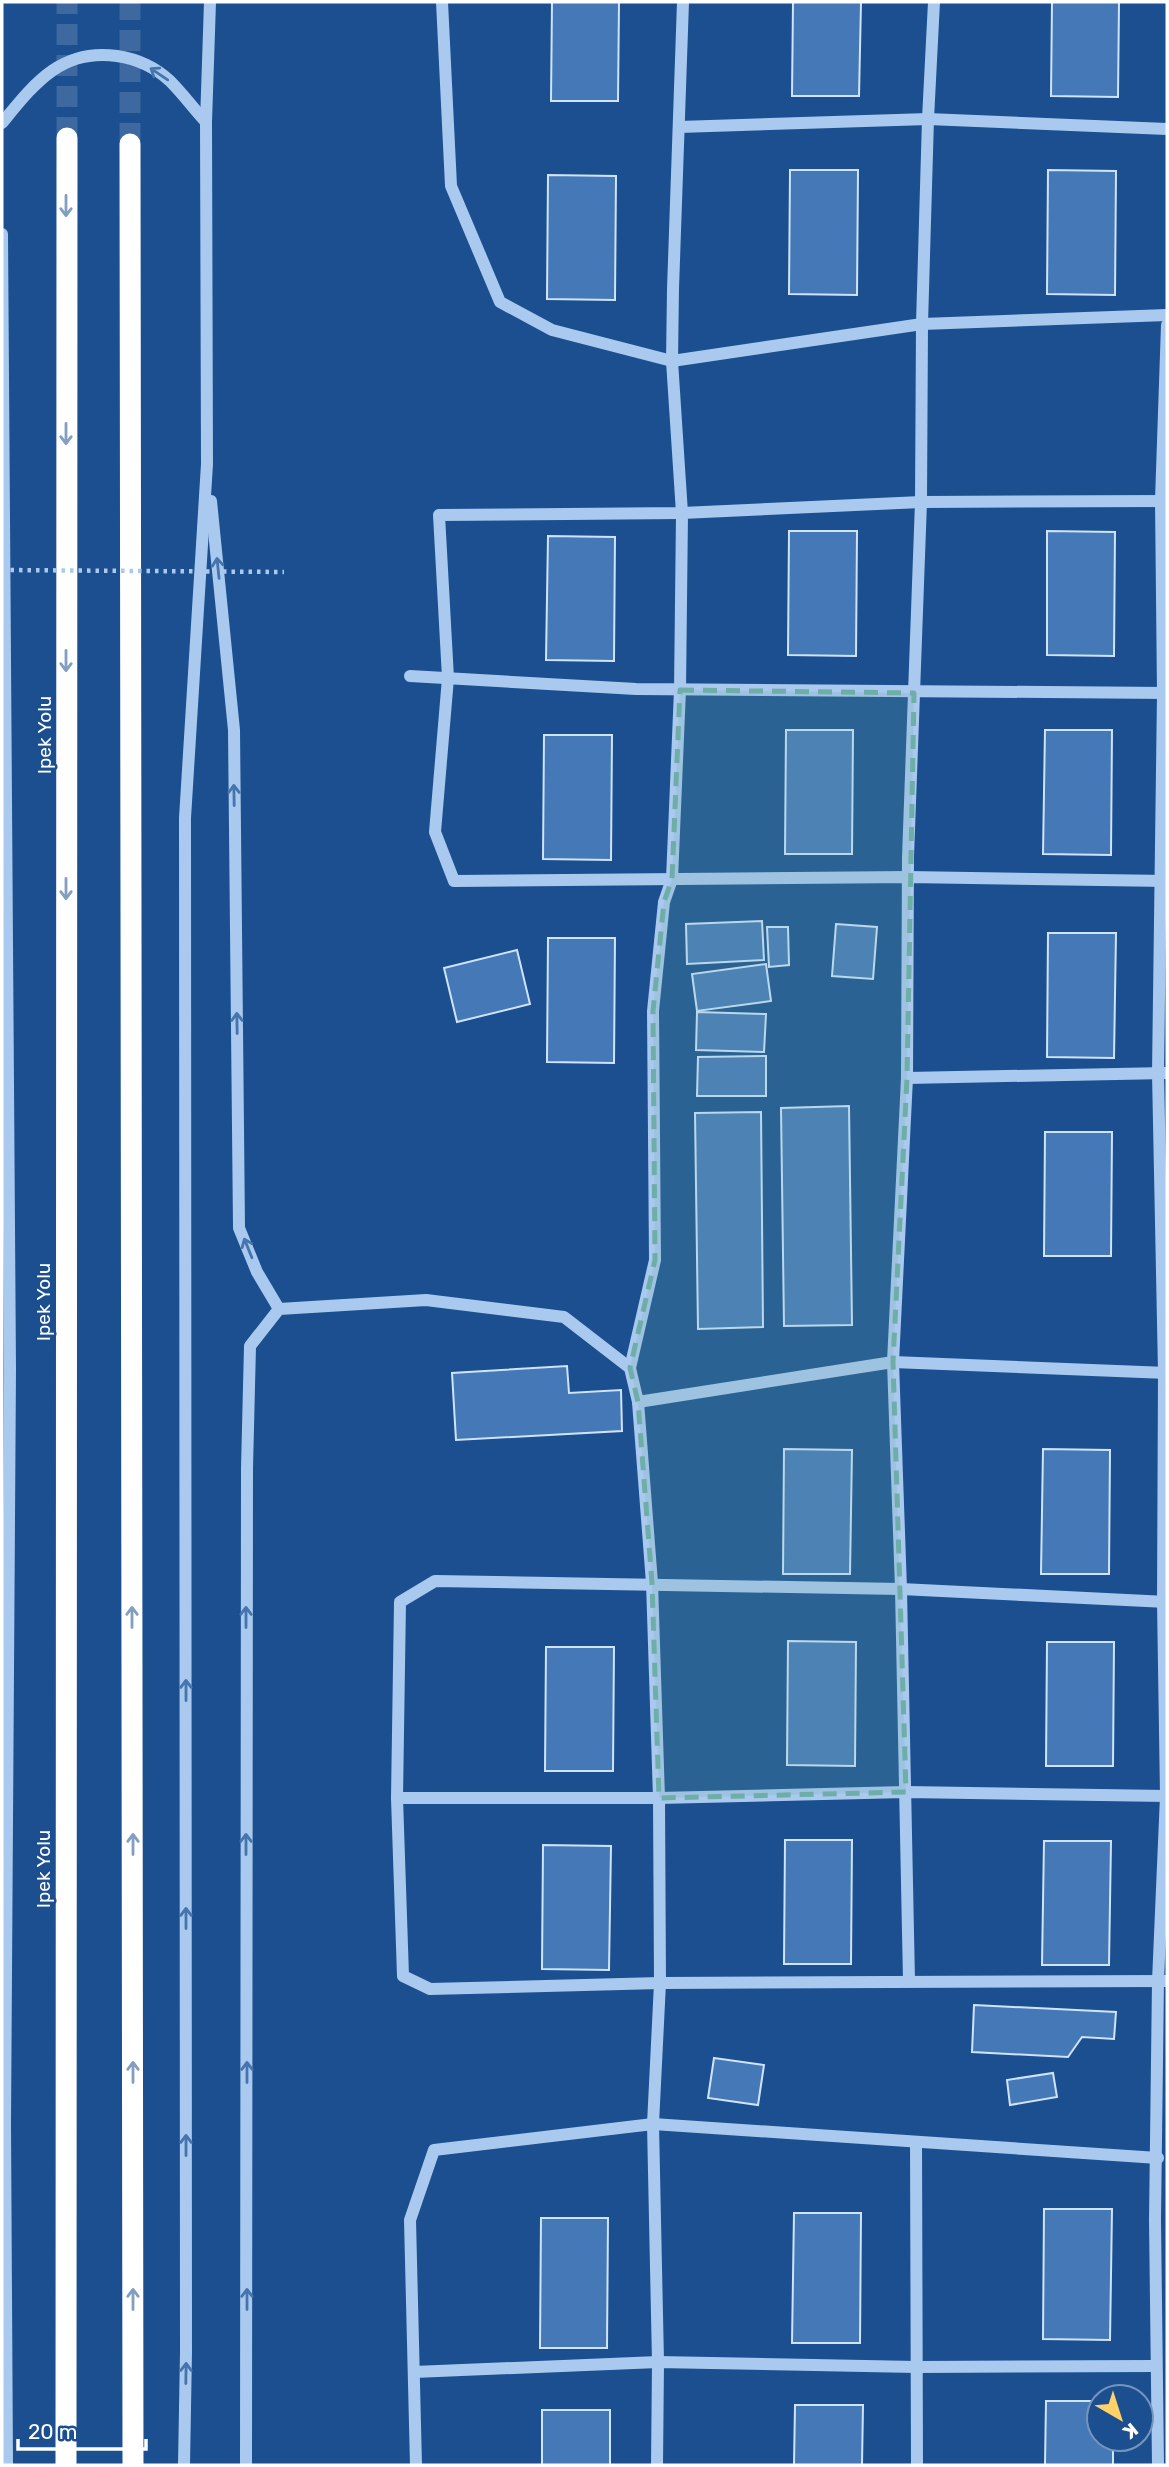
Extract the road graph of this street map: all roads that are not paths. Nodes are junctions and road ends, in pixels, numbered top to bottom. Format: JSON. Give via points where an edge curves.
{"nodes":[{"id":1,"x":210,"y":2,"type":"edge"},
{"id":2,"x":442,"y":2,"type":"edge"},
{"id":3,"x":683,"y":2,"type":"edge"},
{"id":4,"x":934,"y":2,"type":"edge"},
{"id":5,"x":928,"y":119,"type":"junction"},
{"id":6,"x":206,"y":122,"type":"junction"},
{"id":7,"x":2,"y":123,"type":"edge"},
{"id":8,"x":680,"y":127,"type":"junction"},
{"id":9,"x":1167,"y":129,"type":"edge"},
{"id":10,"x":66,"y":138,"type":"tunnel mouth"},
{"id":11,"x":130,"y":144,"type":"tunnel mouth"},
{"id":12,"x":2,"y":234,"type":"edge"},
{"id":13,"x":1167,"y":315,"type":"edge"},
{"id":14,"x":922,"y":324,"type":"junction"},
{"id":15,"x":1167,"y":325,"type":"edge"},
{"id":16,"x":672,"y":362,"type":"junction"},
{"id":17,"x":207,"y":464,"type":"junction"},
{"id":18,"x":1164,"y":500,"type":"edge"},
{"id":19,"x":921,"y":502,"type":"junction"},
{"id":20,"x":682,"y":513,"type":"junction"},
{"id":21,"x":410,"y":676,"type":"dead end"},
{"id":22,"x":448,"y":678,"type":"junction"},
{"id":23,"x":680,"y":690,"type":"junction"},
{"id":24,"x":914,"y":693,"type":"junction"},
{"id":25,"x":1165,"y":693,"type":"edge"},
{"id":26,"x":908,"y":877,"type":"junction"},
{"id":27,"x":672,"y":879,"type":"junction"},
{"id":28,"x":1164,"y":881,"type":"edge"},
{"id":29,"x":1163,"y":1073,"type":"edge"},
{"id":30,"x":907,"y":1078,"type":"junction"},
{"id":31,"x":279,"y":1309,"type":"junction"},
{"id":32,"x":893,"y":1362,"type":"junction"},
{"id":33,"x":630,"y":1368,"type":"junction"},
{"id":34,"x":6,"y":1370,"type":"edge"},
{"id":35,"x":1165,"y":1373,"type":"edge"},
{"id":36,"x":638,"y":1402,"type":"junction"},
{"id":37,"x":652,"y":1583,"type":"junction"},
{"id":38,"x":901,"y":1589,"type":"junction"},
{"id":39,"x":1165,"y":1602,"type":"edge"},
{"id":40,"x":906,"y":1792,"type":"junction"},
{"id":41,"x":1167,"y":1796,"type":"edge"},
{"id":42,"x":397,"y":1798,"type":"junction"},
{"id":43,"x":660,"y":1798,"type":"junction"},
{"id":44,"x":909,"y":1981,"type":"junction"},
{"id":45,"x":1163,"y":1981,"type":"edge"},
{"id":46,"x":660,"y":1983,"type":"junction"},
{"id":47,"x":653,"y":2124,"type":"junction"},
{"id":48,"x":4,"y":2125,"type":"edge"},
{"id":49,"x":916,"y":2142,"type":"junction"},
{"id":50,"x":1157,"y":2158,"type":"junction"},
{"id":51,"x":658,"y":2361,"type":"junction"},
{"id":52,"x":1156,"y":2366,"type":"junction"},
{"id":53,"x":916,"y":2367,"type":"junction"},
{"id":54,"x":414,"y":2372,"type":"junction"},
{"id":55,"x":7,"y":2465,"type":"edge"},
{"id":56,"x":66,"y":2465,"type":"edge"},
{"id":57,"x":134,"y":2465,"type":"edge"},
{"id":58,"x":184,"y":2465,"type":"edge"},
{"id":59,"x":246,"y":2465,"type":"edge"},
{"id":60,"x":416,"y":2465,"type":"edge"},
{"id":61,"x":657,"y":2465,"type":"edge"},
{"id":62,"x":917,"y":2465,"type":"edge"},
{"id":63,"x":1158,"y":2465,"type":"edge"}],
"edges":[{"from":1,"to":6,"type":"street"},
{"from":2,"to":16,"type":"street","via":[[451,186],[500,302],[552,330]]},
{"from":3,"to":8,"type":"street"},
{"from":4,"to":5,"type":"street"},
{"from":5,"to":8,"type":"street"},
{"from":5,"to":9,"type":"street"},
{"from":5,"to":14,"type":"street"},
{"from":6,"to":7,"type":"street","one_way":true,"via":[[169,80],[137,59],[97,53],[62,63],[32,86]]},
{"from":6,"to":17,"type":"street"},
{"from":8,"to":16,"type":"street"},
{"from":10,"to":56,"type":"highway","name":"Ipek Yolu","one_way":true},
{"from":57,"to":11,"type":"highway","one_way":true},
{"from":12,"to":34,"type":"street"},
{"from":13,"to":14,"type":"street"},
{"from":14,"to":16,"type":"street"},
{"from":14,"to":19,"type":"street"},
{"from":15,"to":18,"type":"street"},
{"from":16,"to":20,"type":"street"},
{"from":31,"to":17,"type":"street","one_way":true,"via":[[239,1228],[234,730]]},
{"from":58,"to":17,"type":"street","one_way":true,"via":[[185,818]]},
{"from":18,"to":19,"type":"street"},
{"from":18,"to":25,"type":"street"},
{"from":19,"to":20,"type":"street"},
{"from":19,"to":24,"type":"street"},
{"from":20,"to":22,"type":"street","via":[[439,515]]},
{"from":20,"to":23,"type":"street"},
{"from":21,"to":22,"type":"street"},
{"from":22,"to":23,"type":"street"},
{"from":22,"to":27,"type":"street","via":[[435,832],[454,881]]},
{"from":23,"to":24,"type":"street"},
{"from":23,"to":27,"type":"street"},
{"from":24,"to":25,"type":"street"},
{"from":24,"to":26,"type":"street"},
{"from":25,"to":28,"type":"street"},
{"from":26,"to":27,"type":"street"},
{"from":26,"to":28,"type":"street"},
{"from":26,"to":30,"type":"street"},
{"from":27,"to":33,"type":"street","via":[[664,902],[653,1011],[655,1260]]},
{"from":28,"to":29,"type":"street"},
{"from":29,"to":30,"type":"street"},
{"from":29,"to":35,"type":"street"},
{"from":30,"to":32,"type":"street"},
{"from":31,"to":33,"type":"street","via":[[426,1300],[564,1317]]},
{"from":59,"to":31,"type":"street","one_way":true,"via":[[250,1346]]},
{"from":32,"to":35,"type":"street"},
{"from":32,"to":36,"type":"street"},
{"from":32,"to":38,"type":"street"},
{"from":33,"to":36,"type":"street"},
{"from":34,"to":48,"type":"street"},
{"from":35,"to":39,"type":"street"},
{"from":36,"to":37,"type":"street"},
{"from":37,"to":38,"type":"street"},
{"from":37,"to":42,"type":"street","via":[[435,1581],[400,1602]]},
{"from":37,"to":43,"type":"street"},
{"from":38,"to":39,"type":"street"},
{"from":38,"to":40,"type":"street"},
{"from":39,"to":41,"type":"street"},
{"from":40,"to":41,"type":"street"},
{"from":40,"to":43,"type":"street"},
{"from":40,"to":44,"type":"street"},
{"from":41,"to":45,"type":"street"},
{"from":42,"to":43,"type":"street"},
{"from":42,"to":46,"type":"street","via":[[403,1976],[430,1989]]},
{"from":43,"to":46,"type":"street"},
{"from":44,"to":45,"type":"street"},
{"from":44,"to":46,"type":"street"},
{"from":45,"to":50,"type":"street"},
{"from":46,"to":47,"type":"street"},
{"from":47,"to":49,"type":"street"},
{"from":47,"to":51,"type":"street"},
{"from":47,"to":54,"type":"street","via":[[434,2150],[410,2220]]},
{"from":48,"to":55,"type":"street"},
{"from":49,"to":50,"type":"street"},
{"from":49,"to":53,"type":"street"},
{"from":50,"to":52,"type":"street"},
{"from":51,"to":53,"type":"street"},
{"from":51,"to":54,"type":"street"},
{"from":51,"to":61,"type":"street"},
{"from":52,"to":53,"type":"street"},
{"from":52,"to":63,"type":"street"},
{"from":53,"to":62,"type":"street"},
{"from":54,"to":60,"type":"street"}]}
